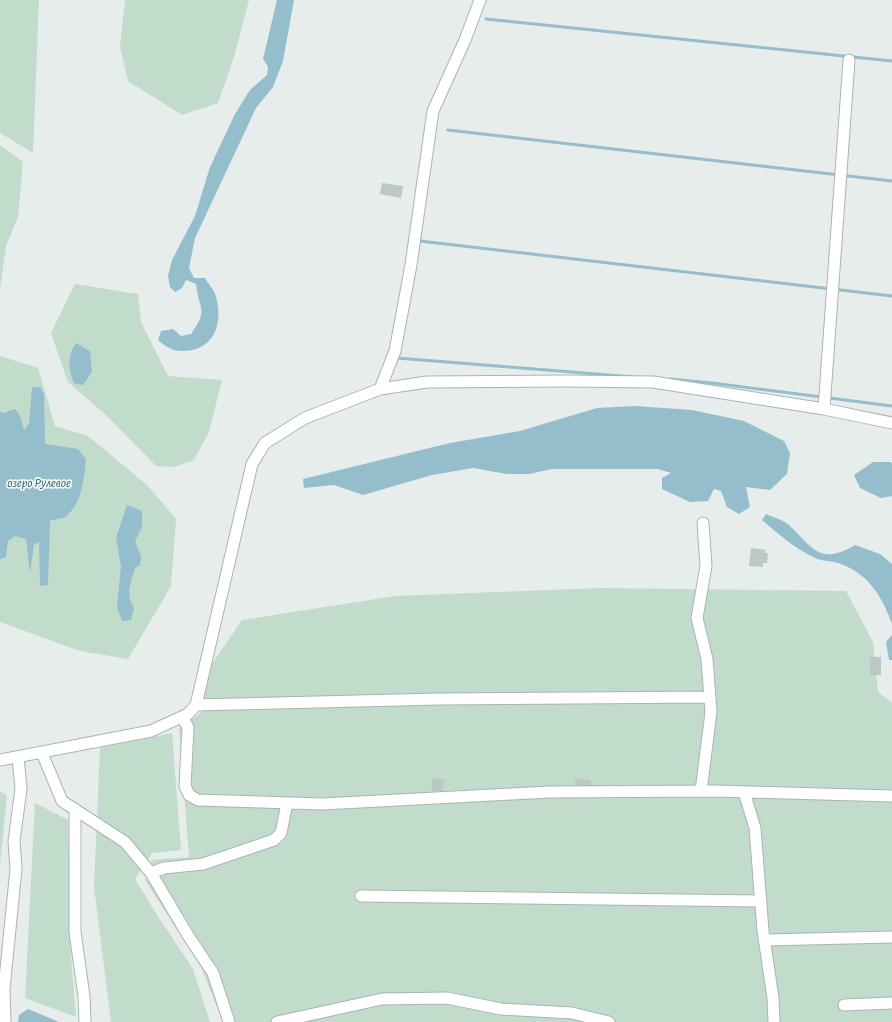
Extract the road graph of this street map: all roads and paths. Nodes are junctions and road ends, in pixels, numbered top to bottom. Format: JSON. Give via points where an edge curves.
{"nodes":[{"id":1,"x":480,"y":0,"type":"edge"},
{"id":2,"x":849,"y":60,"type":"dead end"},
{"id":3,"x":380,"y":389,"type":"junction"},
{"id":4,"x":824,"y":409,"type":"junction"},
{"id":5,"x":892,"y":423,"type":"edge"},
{"id":6,"x":703,"y":523,"type":"dead end"},
{"id":7,"x":710,"y":697,"type":"junction"},
{"id":8,"x":196,"y":705,"type":"junction"},
{"id":9,"x":182,"y":717,"type":"junction"},
{"id":10,"x":42,"y":753,"type":"junction"},
{"id":11,"x":18,"y":757,"type":"junction"},
{"id":12,"x":0,"y":760,"type":"edge"},
{"id":13,"x":700,"y":791,"type":"junction"},
{"id":14,"x":744,"y":792,"type":"junction"},
{"id":15,"x":892,"y":796,"type":"edge"},
{"id":16,"x":287,"y":803,"type":"junction"},
{"id":17,"x":75,"y":809,"type":"junction"},
{"id":18,"x":151,"y":873,"type":"junction"},
{"id":19,"x":361,"y":896,"type":"dead end"},
{"id":20,"x":761,"y":901,"type":"junction"},
{"id":21,"x":892,"y":937,"type":"edge"},
{"id":22,"x":765,"y":940,"type":"junction"},
{"id":23,"x":892,"y":1003,"type":"edge"},
{"id":24,"x":844,"y":1005,"type":"dead end"},
{"id":25,"x":5,"y":1022,"type":"edge"},
{"id":26,"x":85,"y":1022,"type":"edge"},
{"id":27,"x":229,"y":1022,"type":"edge"},
{"id":28,"x":277,"y":1022,"type":"edge"},
{"id":29,"x":609,"y":1022,"type":"edge"},
{"id":30,"x":774,"y":1022,"type":"edge"}],
"edges":[{"from":1,"to":3,"type":"street","via":[[433,111],[410,272],[395,350]]},
{"from":2,"to":4,"type":"street"},
{"from":3,"to":4,"type":"street","via":[[427,382],[653,382]]},
{"from":3,"to":8,"type":"street","via":[[305,418],[265,443],[252,464]]},
{"from":4,"to":5,"type":"street"},
{"from":6,"to":7,"type":"street","via":[[706,566],[697,618],[707,659]]},
{"from":7,"to":8,"type":"street","via":[[439,699]]},
{"from":7,"to":13,"type":"street","via":[[711,712]]},
{"from":8,"to":9,"type":"street"},
{"from":9,"to":10,"type":"street","via":[[151,731]]},
{"from":9,"to":16,"type":"street","via":[[188,727],[185,786],[190,795],[198,800]]},
{"from":10,"to":11,"type":"street"},
{"from":10,"to":17,"type":"street","via":[[62,801]]},
{"from":11,"to":12,"type":"street"},
{"from":11,"to":25,"type":"street","via":[[21,789],[14,841],[16,869],[4,989]]},
{"from":13,"to":14,"type":"street"},
{"from":13,"to":16,"type":"street","via":[[549,792],[322,804]]},
{"from":14,"to":15,"type":"street"},
{"from":14,"to":20,"type":"street","via":[[755,828]]},
{"from":16,"to":18,"type":"street","via":[[281,833],[274,840],[204,864],[164,868]]},
{"from":17,"to":18,"type":"street","via":[[125,842]]},
{"from":17,"to":26,"type":"street","via":[[75,932]]},
{"from":18,"to":27,"type":"street","via":[[188,938],[213,973]]},
{"from":19,"to":20,"type":"street"},
{"from":20,"to":22,"type":"street"},
{"from":21,"to":22,"type":"street"},
{"from":22,"to":30,"type":"street"},
{"from":23,"to":24,"type":"street"},
{"from":28,"to":29,"type":"street","via":[[382,999],[447,998],[501,1010],[572,1014]]}]}
